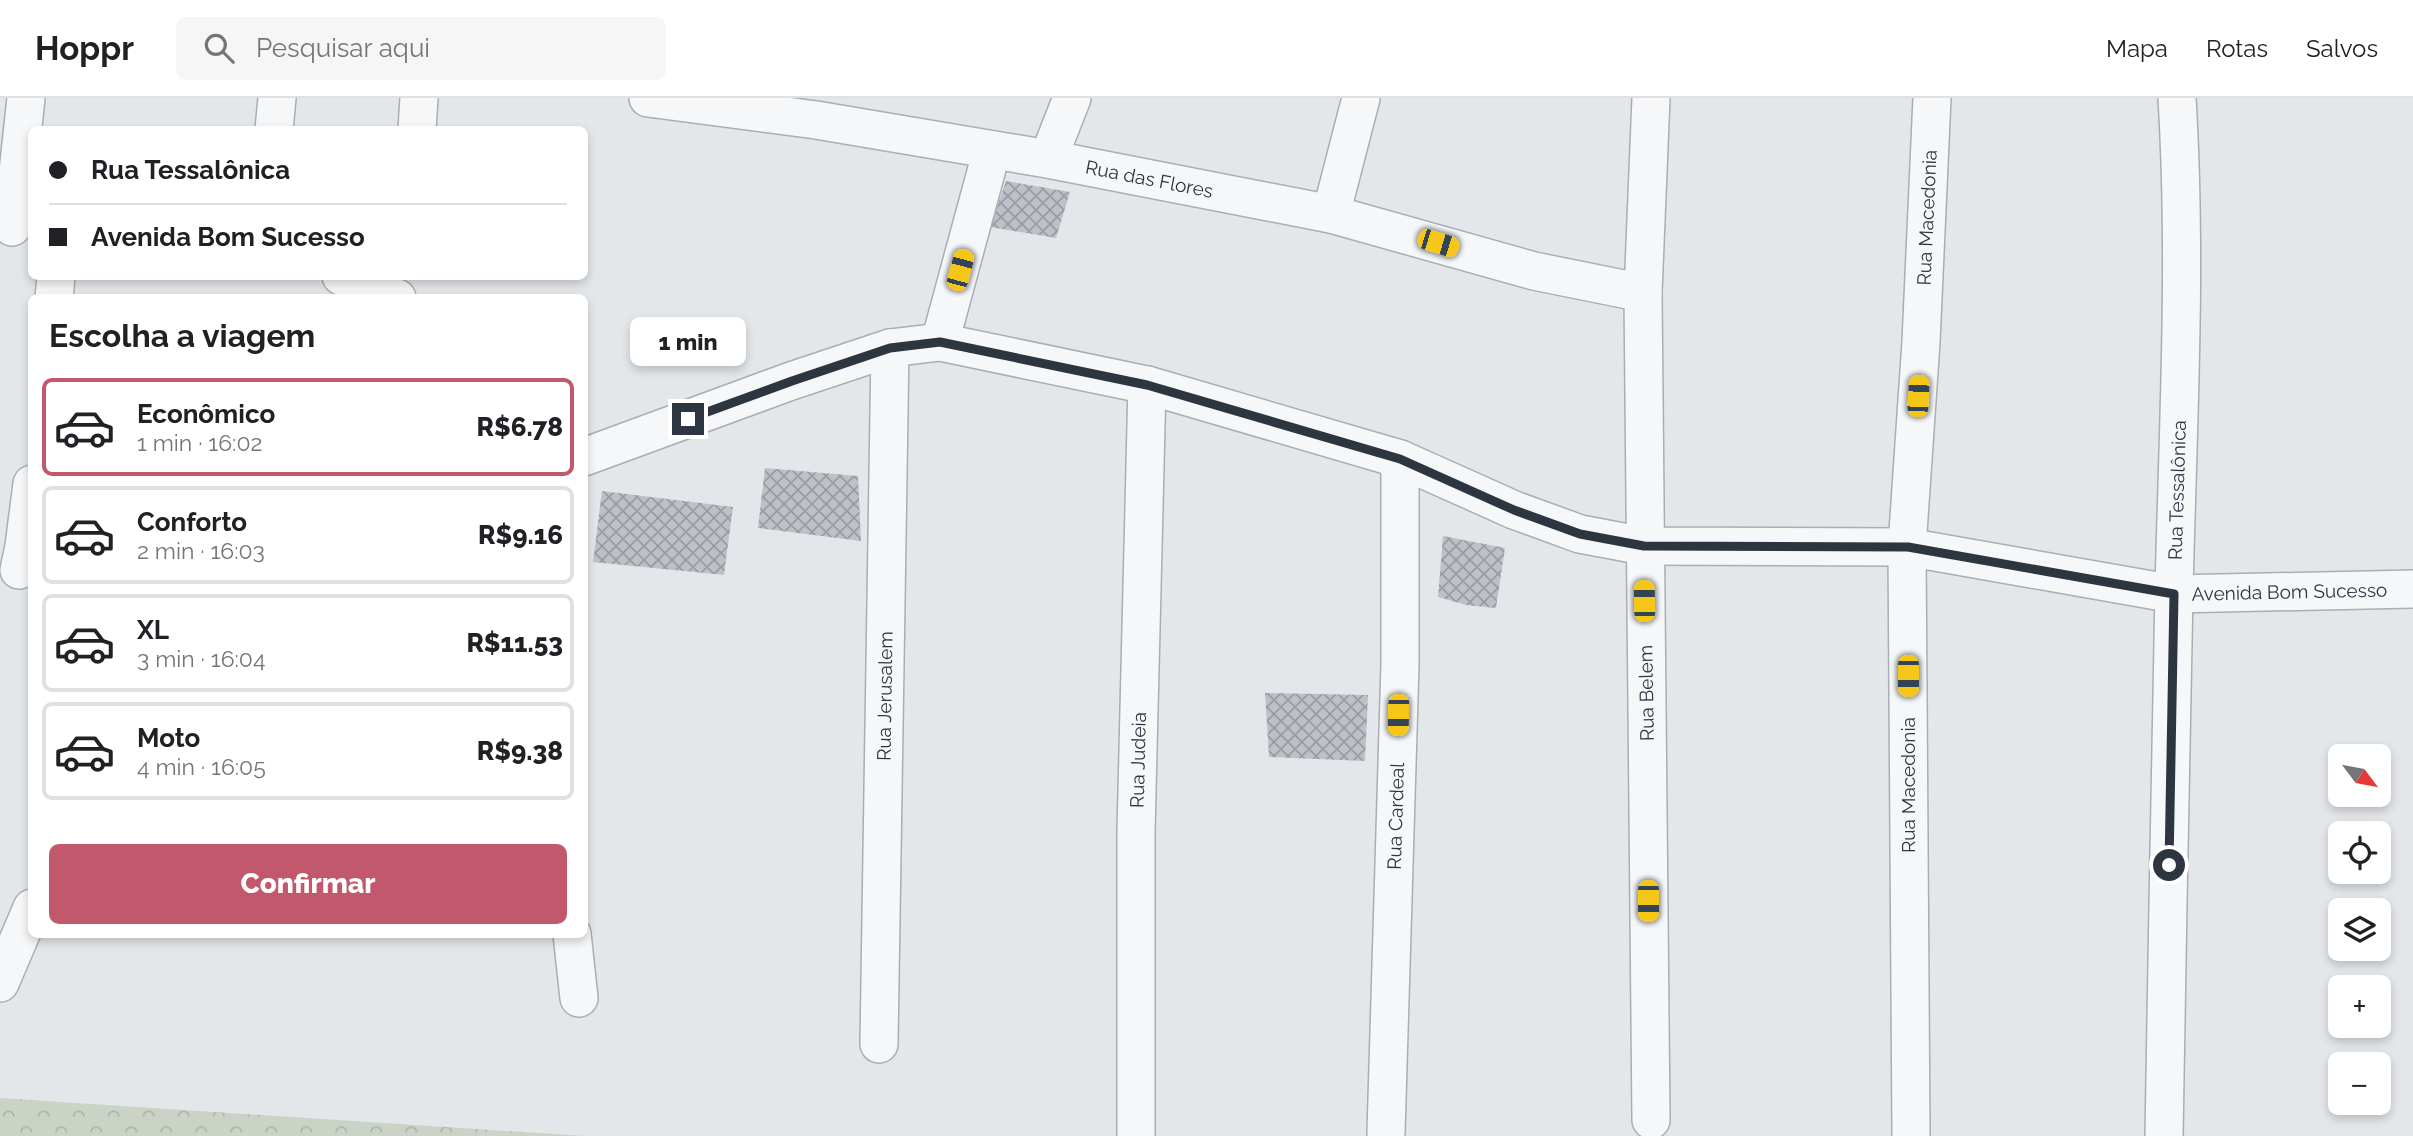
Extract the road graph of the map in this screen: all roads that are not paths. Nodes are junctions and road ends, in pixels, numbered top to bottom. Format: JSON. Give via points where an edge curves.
{"nodes":[{"id":1,"x":276,"y":98,"type":"edge"},
{"id":2,"x":419,"y":98,"type":"edge"},
{"id":3,"x":648,"y":98,"type":"edge"},
{"id":4,"x":1072,"y":98,"type":"edge"},
{"id":5,"x":1361,"y":98,"type":"edge"},
{"id":6,"x":1651,"y":98,"type":"edge"},
{"id":7,"x":1932,"y":98,"type":"edge"},
{"id":8,"x":2177,"y":98,"type":"edge"},
{"id":9,"x":16,"y":109,"type":"edge"},
{"id":10,"x":819,"y":109,"type":"edge"},
{"id":11,"x":274,"y":126,"type":"edge"},
{"id":12,"x":417,"y":126,"type":"edge"},
{"id":13,"x":992,"y":150,"type":"junction"},
{"id":14,"x":1048,"y":159,"type":"junction"},
{"id":15,"x":1331,"y":214,"type":"junction"},
{"id":16,"x":15,"y":228,"type":"edge"},
{"id":17,"x":351,"y":280,"type":"edge"},
{"id":18,"x":1643,"y":293,"type":"junction"},
{"id":19,"x":387,"y":294,"type":"edge"},
{"id":20,"x":940,"y":342,"type":"junction"},
{"id":21,"x":890,"y":348,"type":"junction"},
{"id":22,"x":1147,"y":385,"type":"junction"},
{"id":23,"x":588,"y":456,"type":"edge"},
{"id":24,"x":1400,"y":459,"type":"junction"},
{"id":25,"x":28,"y":511,"type":"edge"},
{"id":26,"x":1644,"y":546,"type":"junction"},
{"id":27,"x":1908,"y":547,"type":"junction"},
{"id":28,"x":21,"y":559,"type":"edge"},
{"id":29,"x":2413,"y":589,"type":"edge"},
{"id":30,"x":2174,"y":594,"type":"junction"},
{"id":31,"x":28,"y":917,"type":"edge"},
{"id":32,"x":572,"y":938,"type":"edge"},
{"id":33,"x":0,"y":983,"type":"edge"},
{"id":34,"x":579,"y":998,"type":"dead end"},
{"id":35,"x":879,"y":1044,"type":"dead end"},
{"id":36,"x":1651,"y":1120,"type":"dead end"},
{"id":37,"x":1386,"y":1133,"type":"dead end"},
{"id":38,"x":1136,"y":1136,"type":"edge"},
{"id":39,"x":1911,"y":1136,"type":"edge"},
{"id":40,"x":2165,"y":1136,"type":"edge"}],
"edges":[{"from":1,"to":11,"type":"street"},
{"from":2,"to":12,"type":"street"},
{"from":3,"to":10,"type":"street","name":"Rua das Flores"},
{"from":4,"to":14,"type":"street"},
{"from":5,"to":15,"type":"street"},
{"from":6,"to":18,"type":"street","name":"Rua Belem"},
{"from":7,"to":27,"type":"street","name":"Rua Macedonia"},
{"from":8,"to":30,"type":"street","name":"Rua Tessalônica","via":[[2183,279]]},
{"from":9,"to":16,"type":"street"},
{"from":10,"to":13,"type":"street","name":"Rua das Flores"},
{"from":13,"to":14,"type":"street","name":"Rua das Flores"},
{"from":13,"to":20,"type":"street"},
{"from":14,"to":15,"type":"street","name":"Rua das Flores"},
{"from":15,"to":18,"type":"street","name":"Rua das Flores","via":[[1534,271]]},
{"from":17,"to":19,"type":"street"},
{"from":18,"to":26,"type":"street","name":"Rua Belem"},
{"from":20,"to":21,"type":"street","name":"Avenida Bom Sucesso"},
{"from":20,"to":22,"type":"street","name":"Avenida Bom Sucesso"},
{"from":21,"to":23,"type":"street","name":"Avenida Bom Sucesso"},
{"from":21,"to":35,"type":"street","name":"Rua Jerusalem"},
{"from":22,"to":24,"type":"street","name":"Avenida Bom Sucesso"},
{"from":22,"to":38,"type":"street","name":"Rua Judeia","via":[[1136,818]]},
{"from":24,"to":26,"type":"street","name":"Avenida Bom Sucesso","via":[[1580,534]]},
{"from":24,"to":37,"type":"street","name":"Rua Cardeal","via":[[1400,664]]},
{"from":25,"to":28,"type":"street"},
{"from":26,"to":27,"type":"street","name":"Avenida Bom Sucesso"},
{"from":26,"to":36,"type":"street","name":"Rua Belem"},
{"from":27,"to":30,"type":"street","name":"Avenida Bom Sucesso"},
{"from":27,"to":39,"type":"street","name":"Rua Macedonia"},
{"from":29,"to":30,"type":"street","name":"Avenida Bom Sucesso"},
{"from":30,"to":40,"type":"street","name":"Rua Tessalônica"},
{"from":31,"to":33,"type":"street"},
{"from":32,"to":34,"type":"street"}]}
